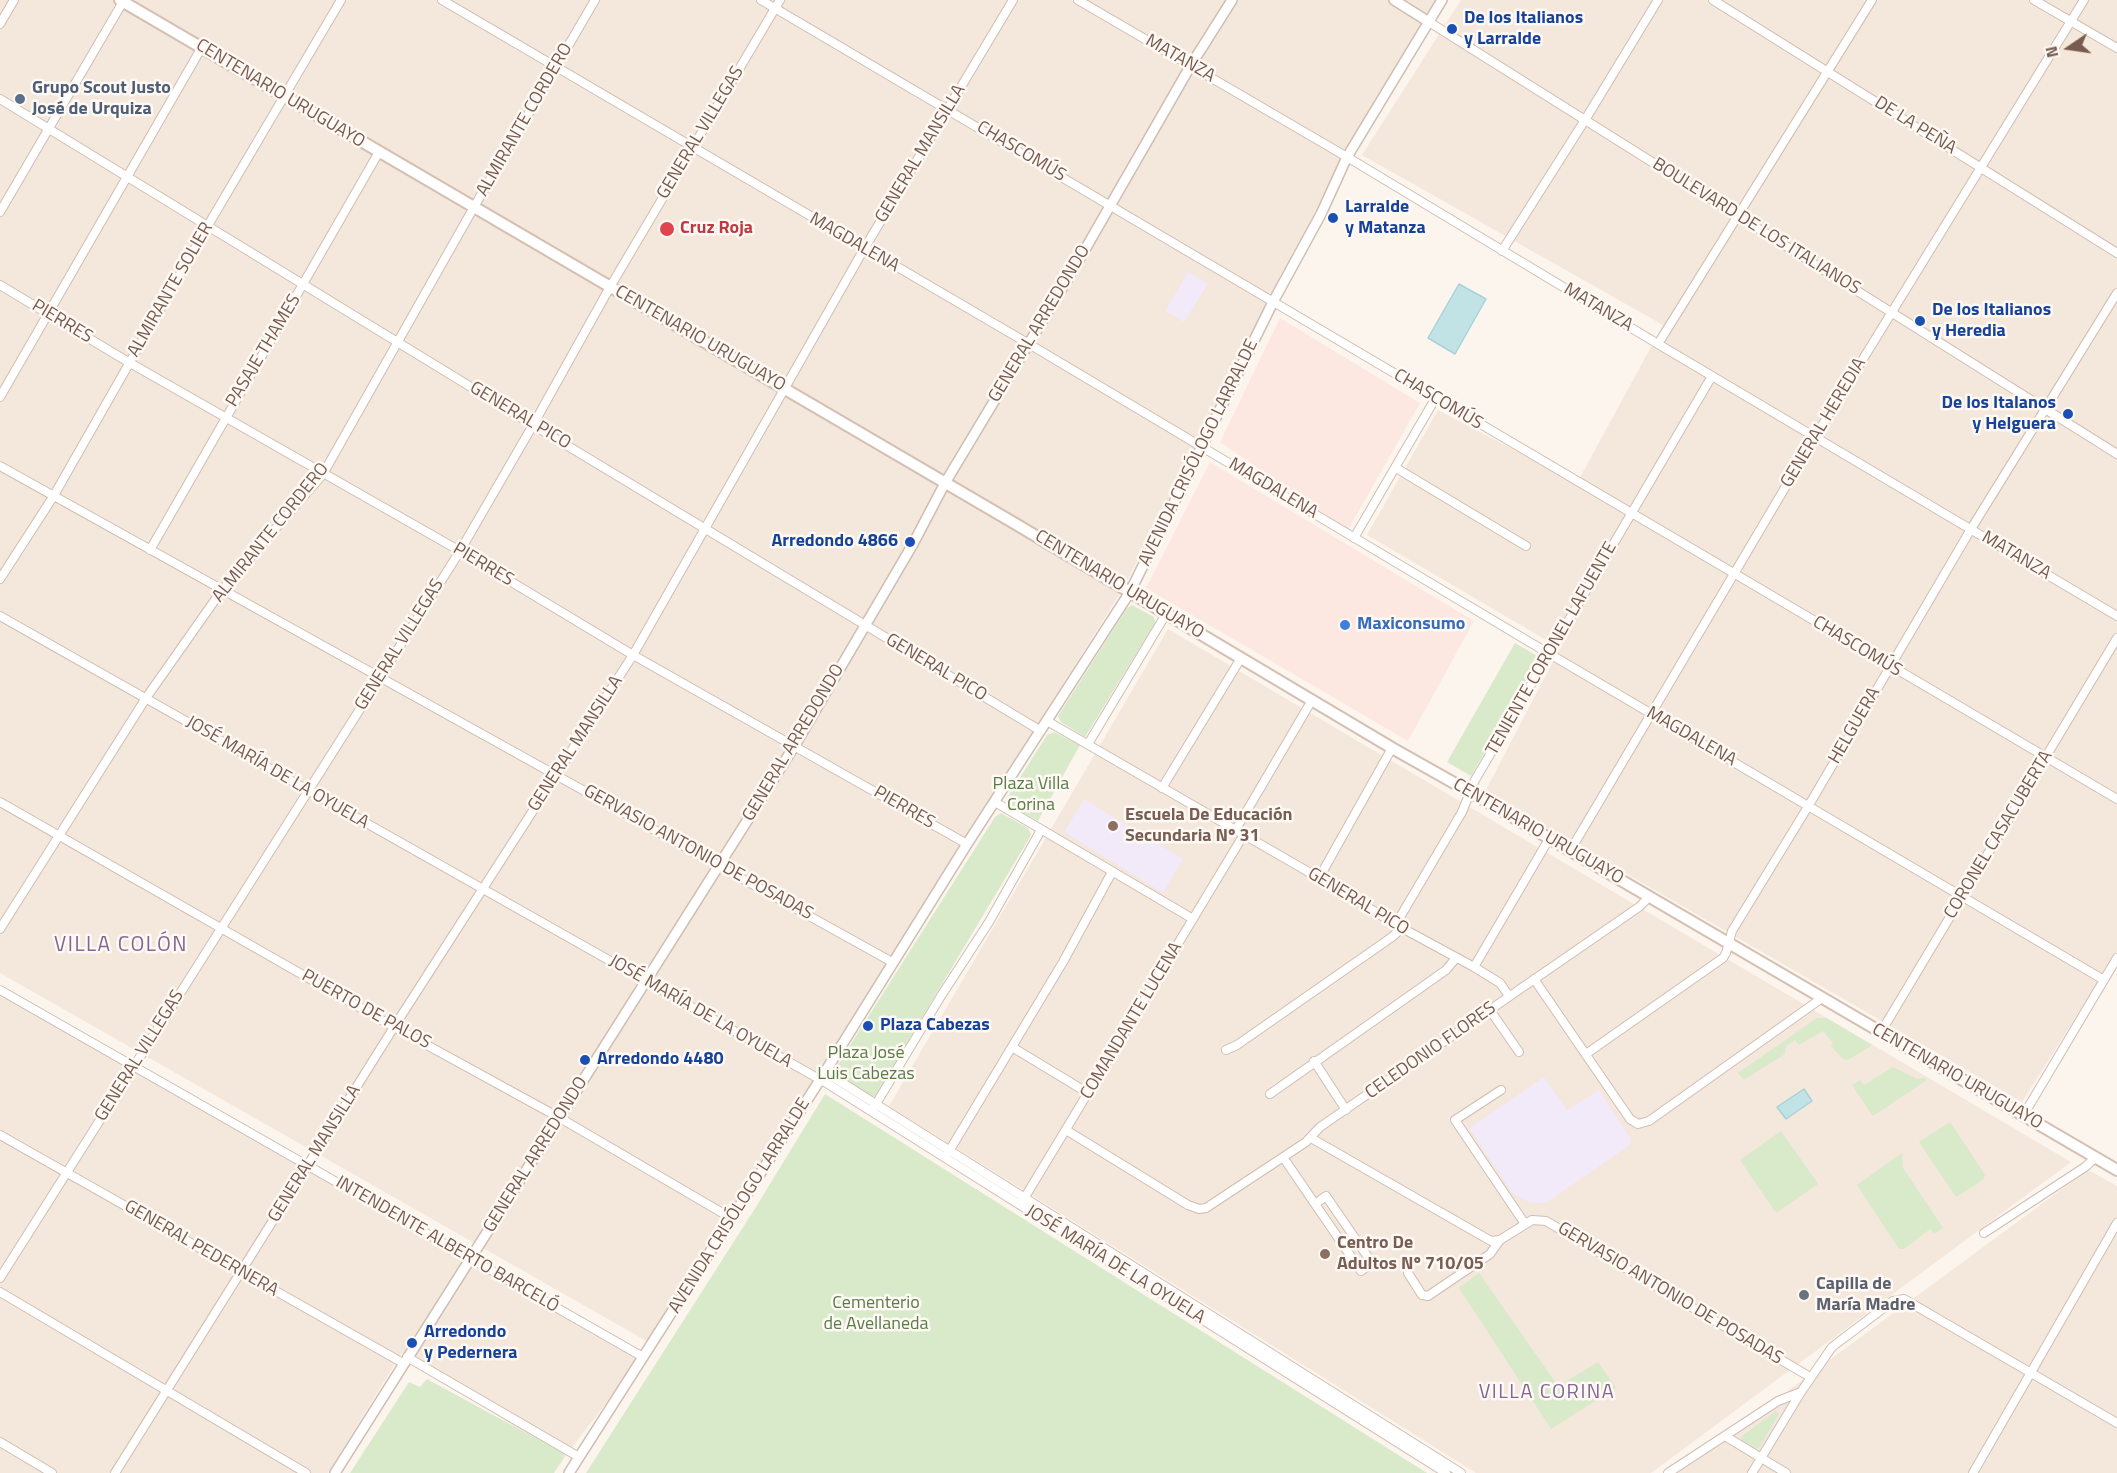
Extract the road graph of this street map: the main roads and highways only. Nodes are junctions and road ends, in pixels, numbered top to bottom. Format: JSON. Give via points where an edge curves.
{"nodes":[{"id":1,"x":122,"y":1,"type":"edge"},
{"id":2,"x":2117,"y":1170,"type":"edge"}],
"edges":[{"from":1,"to":2,"type":"main road","name":"CENTENARIO URUGUAYO"}]}
